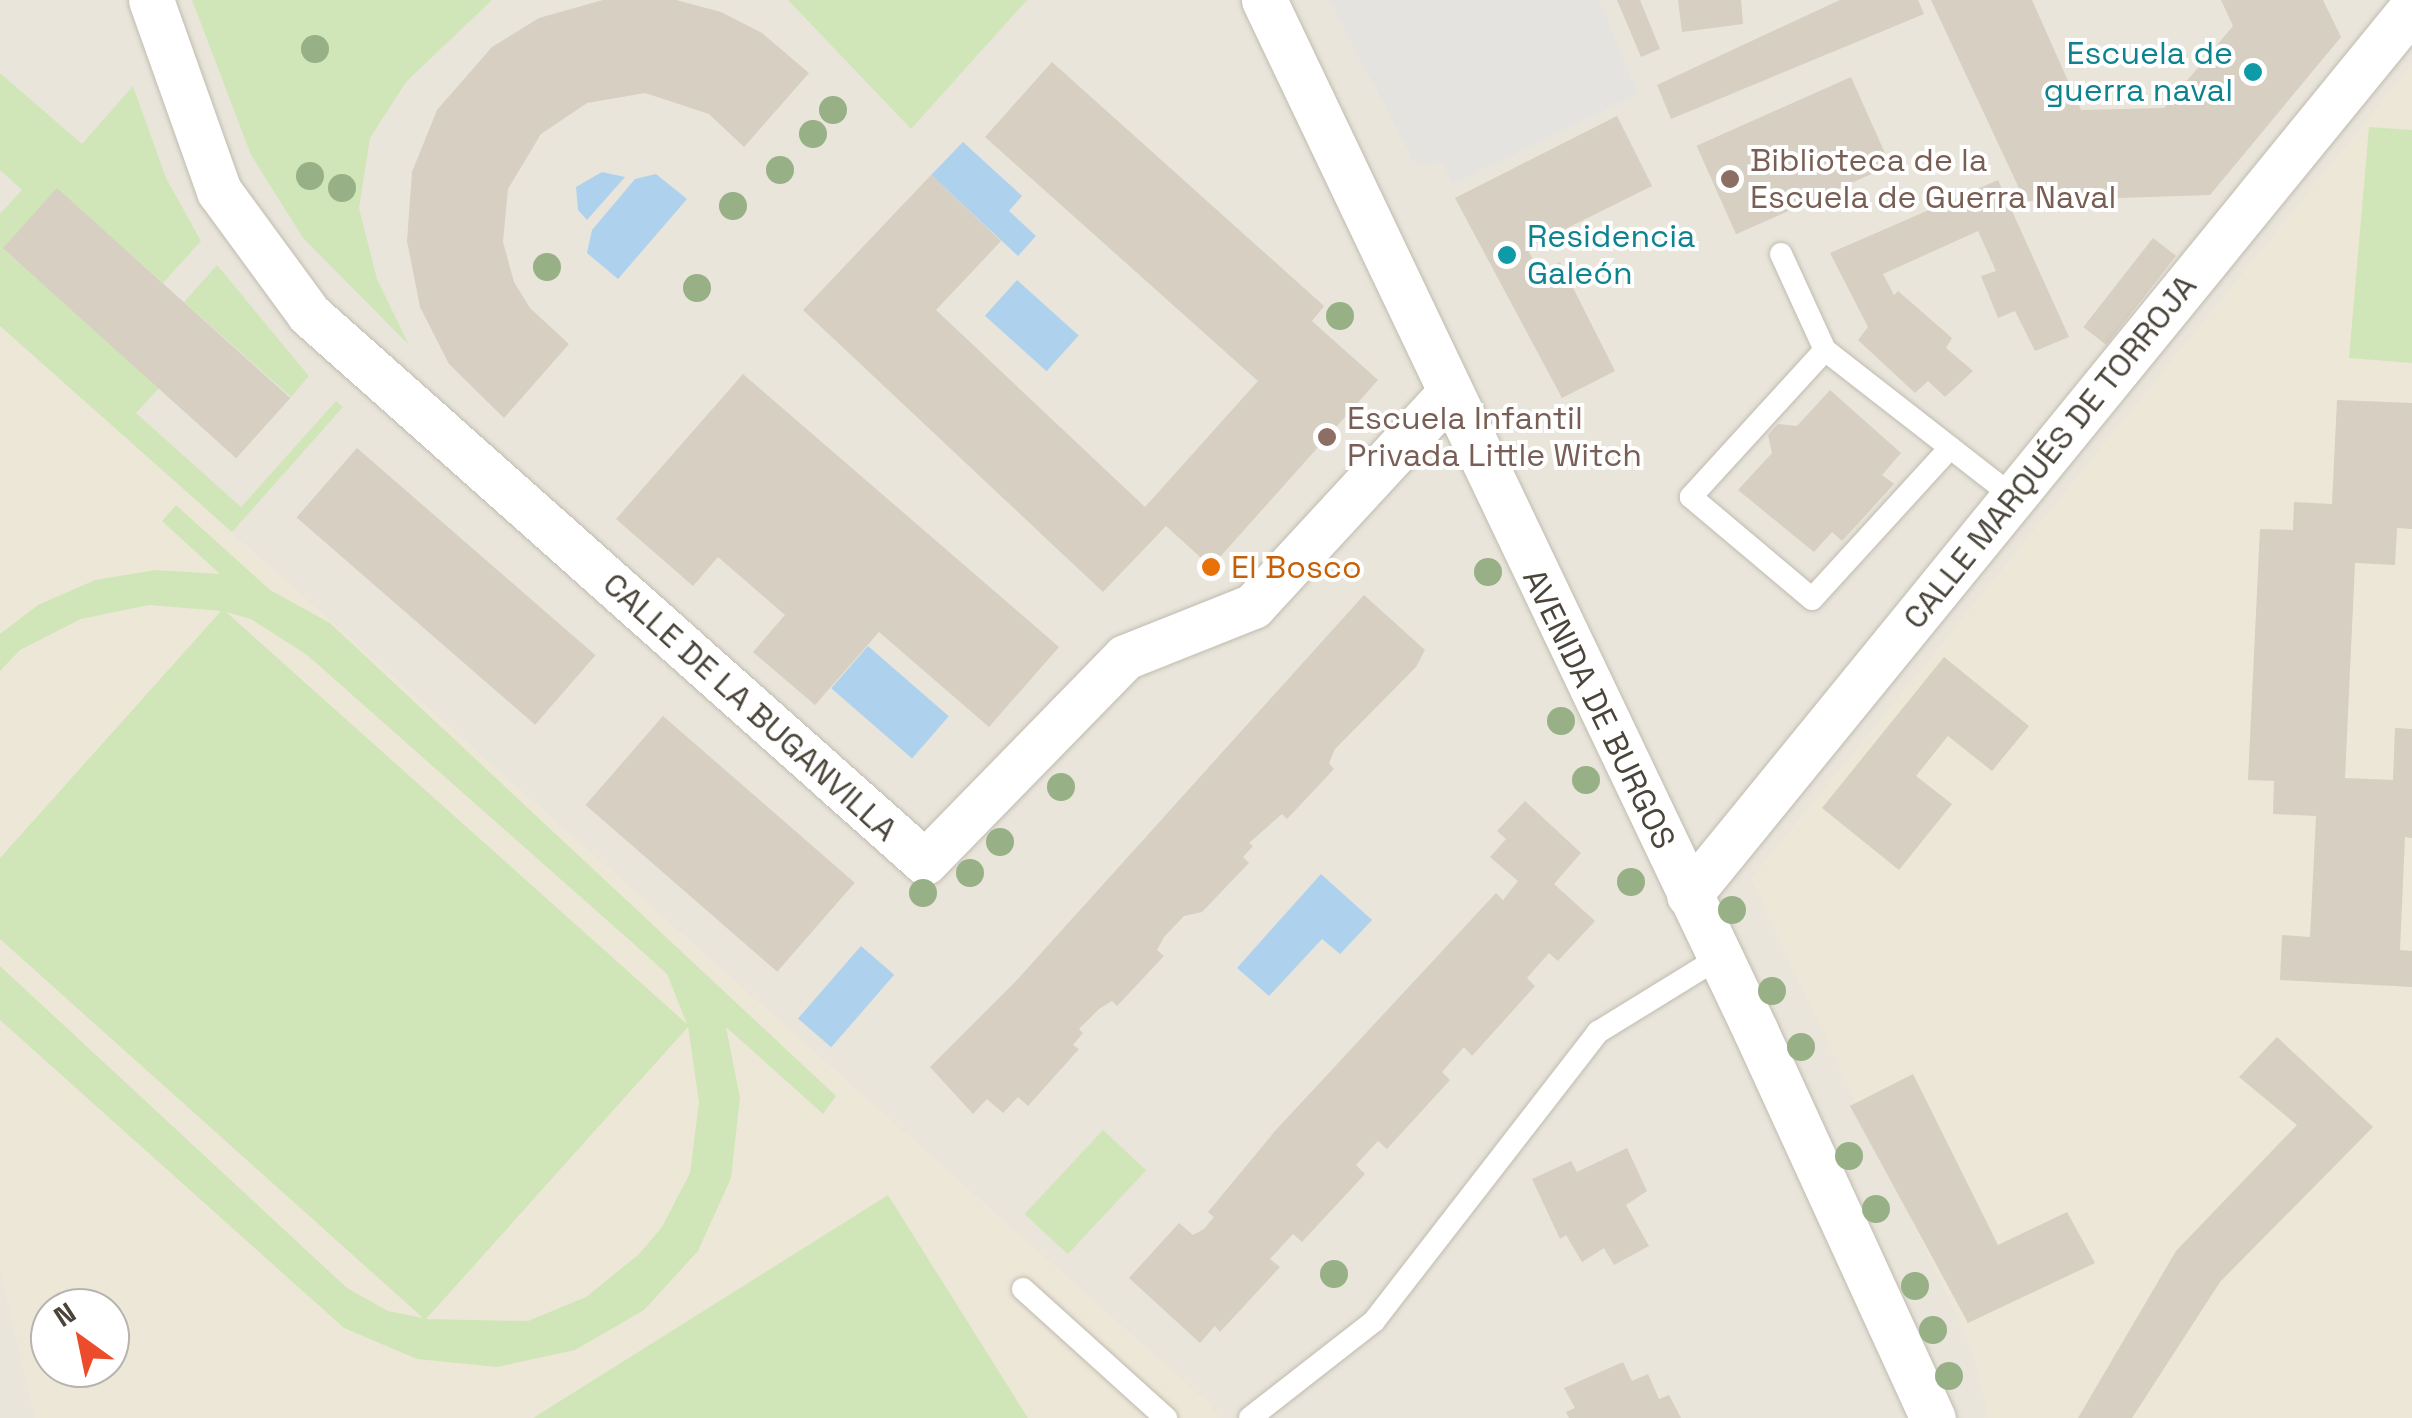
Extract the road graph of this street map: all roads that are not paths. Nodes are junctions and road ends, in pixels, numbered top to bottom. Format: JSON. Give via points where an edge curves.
{"nodes":[{"id":1,"x":151,"y":0,"type":"edge"},
{"id":2,"x":1264,"y":0,"type":"edge"},
{"id":3,"x":2412,"y":8,"type":"edge"},
{"id":4,"x":1781,"y":254,"type":"dead end"},
{"id":5,"x":1825,"y":350,"type":"junction"},
{"id":6,"x":1448,"y":395,"type":"junction"},
{"id":7,"x":1950,"y":448,"type":"junction"},
{"id":8,"x":2014,"y":498,"type":"junction"},
{"id":9,"x":1688,"y":896,"type":"junction"},
{"id":10,"x":1720,"y":957,"type":"junction"},
{"id":11,"x":1023,"y":1289,"type":"dead end"},
{"id":12,"x":1166,"y":1418,"type":"edge"},
{"id":13,"x":1250,"y":1418,"type":"edge"},
{"id":14,"x":1933,"y":1418,"type":"edge"}],
"edges":[{"from":1,"to":6,"type":"street","name":"CALLE DE LA BUGANVILLA","via":[[219,192],[309,314],[925,862],[1125,657],[1254,606]]},
{"from":2,"to":6,"type":"street","name":"AVENIDA DE BURGOS"},
{"from":3,"to":8,"type":"street","name":"CALLE MARQUÉS DE TORROJA"},
{"from":4,"to":5,"type":"lane"},
{"from":5,"to":7,"type":"lane"},
{"from":5,"to":7,"type":"lane","via":[[1692,497],[1812,599]]},
{"from":6,"to":9,"type":"street","name":"AVENIDA DE BURGOS"},
{"from":7,"to":8,"type":"lane"},
{"from":8,"to":9,"type":"street","name":"CALLE MARQUÉS DE TORROJA"},
{"from":9,"to":10,"type":"street","name":"AVENIDA DE BURGOS"},
{"from":10,"to":13,"type":"lane","via":[[1598,1032],[1374,1321]]},
{"from":10,"to":14,"type":"street","name":"AVENIDA DE BURGOS"},
{"from":11,"to":12,"type":"lane"}]}
